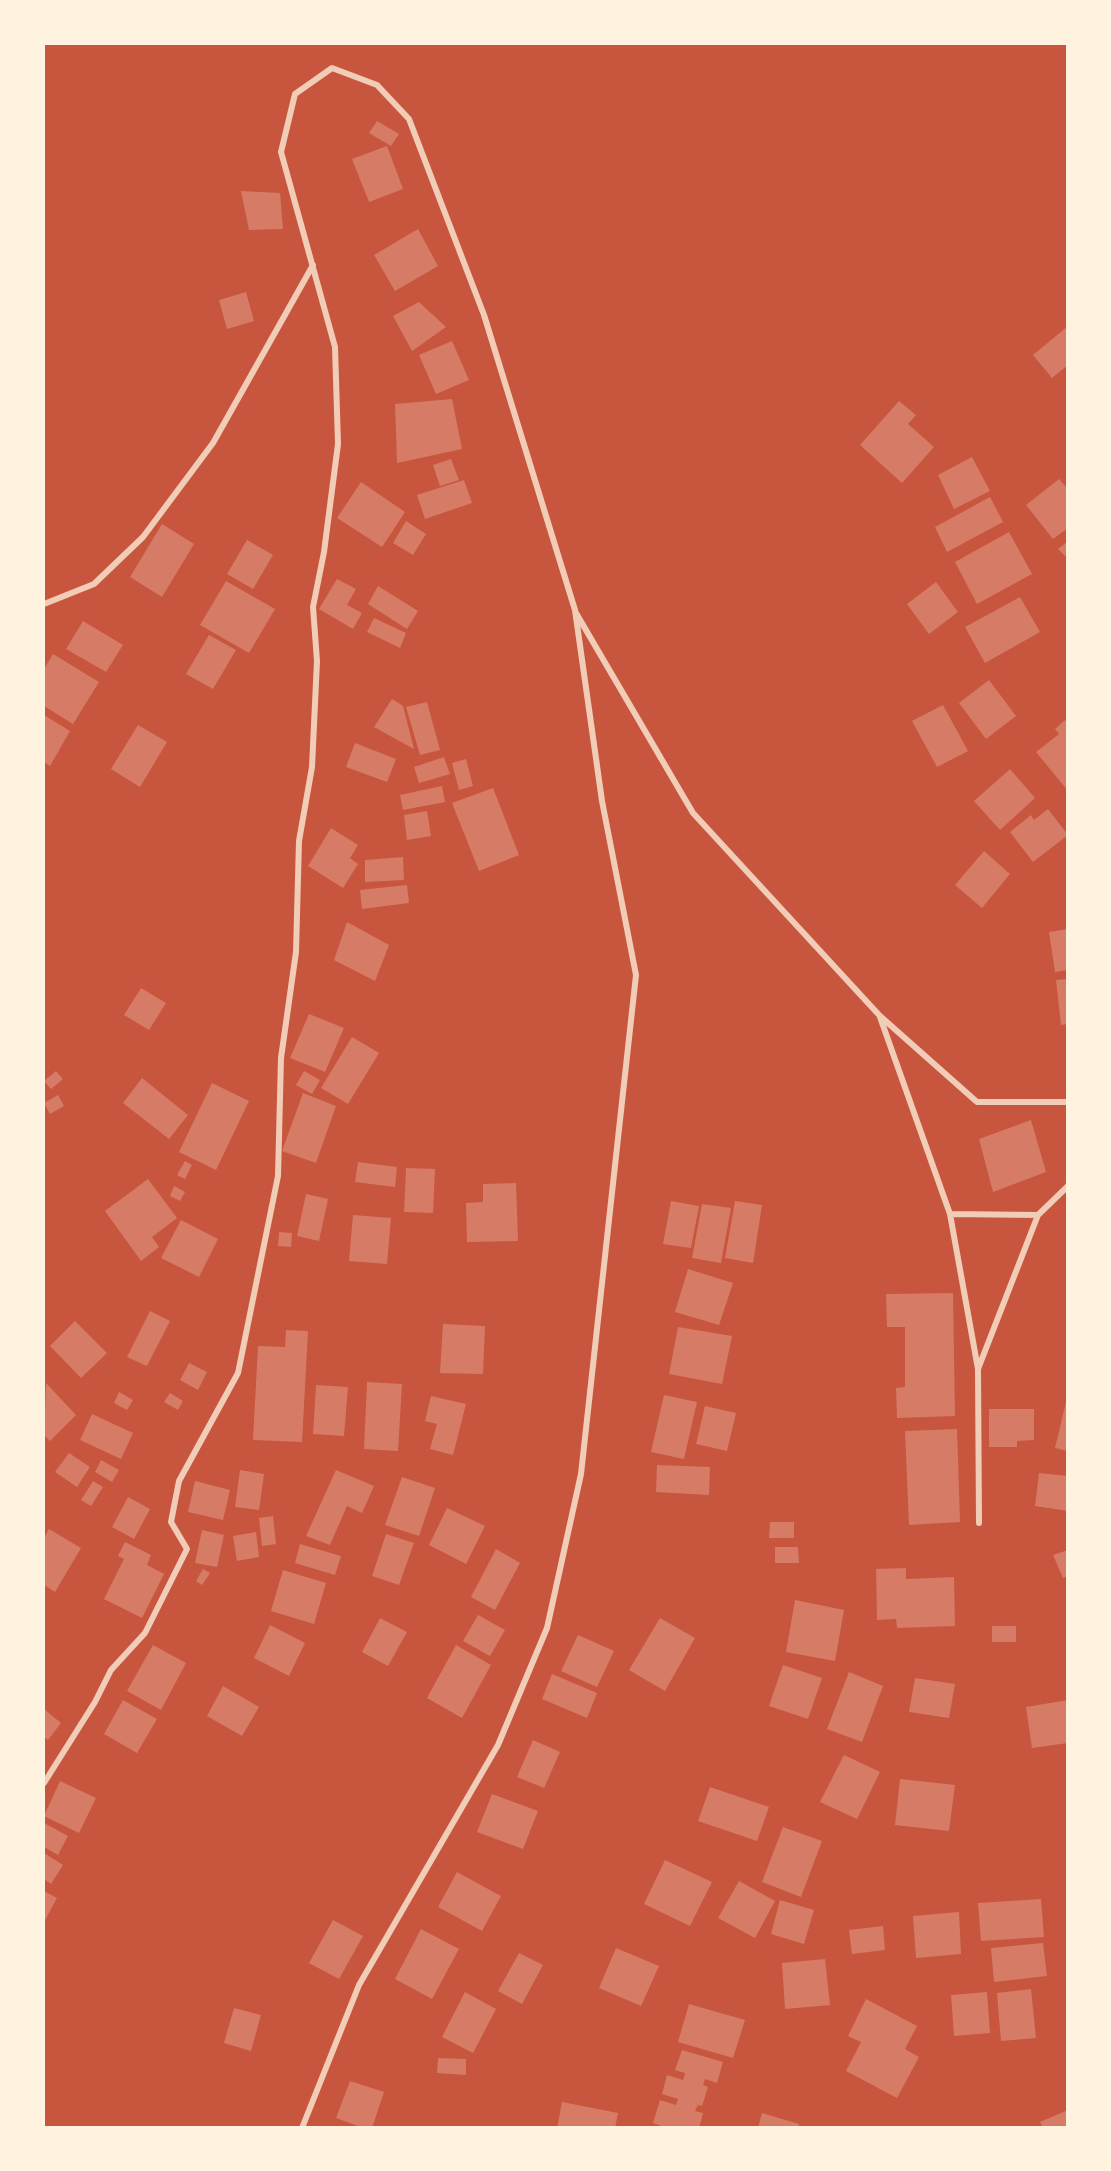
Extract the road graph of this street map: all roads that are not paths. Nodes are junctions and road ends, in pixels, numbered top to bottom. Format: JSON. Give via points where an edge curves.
{"nodes":[{"id":1,"x":313,"y":265,"type":"junction"},
{"id":2,"x":44,"y":604,"type":"edge"},
{"id":3,"x":575,"y":610,"type":"junction"},
{"id":4,"x":880,"y":1016,"type":"junction"},
{"id":5,"x":1068,"y":1102,"type":"edge"},
{"id":6,"x":1068,"y":1186,"type":"edge"},
{"id":7,"x":950,"y":1214,"type":"junction"},
{"id":8,"x":1038,"y":1215,"type":"junction"},
{"id":9,"x":978,"y":1369,"type":"junction"},
{"id":10,"x":979,"y":1523,"type":"dead end"},
{"id":11,"x":44,"y":1783,"type":"edge"},
{"id":12,"x":302,"y":2127,"type":"edge"}],
"edges":[{"from":1,"to":2,"type":"street","via":[[213,443],[143,537],[94,584]]},
{"from":1,"to":3,"type":"street","via":[[281,152],[296,94],[332,68],[377,85],[409,119],[484,315]]},
{"from":1,"to":11,"type":"street","via":[[335,348],[338,444],[313,607],[317,661],[312,767],[299,841],[296,952],[281,1058],[278,1176],[238,1373],[179,1481],[171,1522],[186,1549],[145,1633],[111,1670]]},
{"from":3,"to":4,"type":"street","via":[[693,813]]},
{"from":3,"to":12,"type":"street","via":[[602,801],[636,975],[581,1474],[547,1628],[516,1704],[498,1745],[359,1985]]},
{"from":4,"to":5,"type":"street","via":[[977,1102]]},
{"from":4,"to":7,"type":"street"},
{"from":6,"to":8,"type":"street"},
{"from":7,"to":8,"type":"street"},
{"from":7,"to":9,"type":"street"},
{"from":8,"to":9,"type":"street"},
{"from":9,"to":10,"type":"street"}]}
